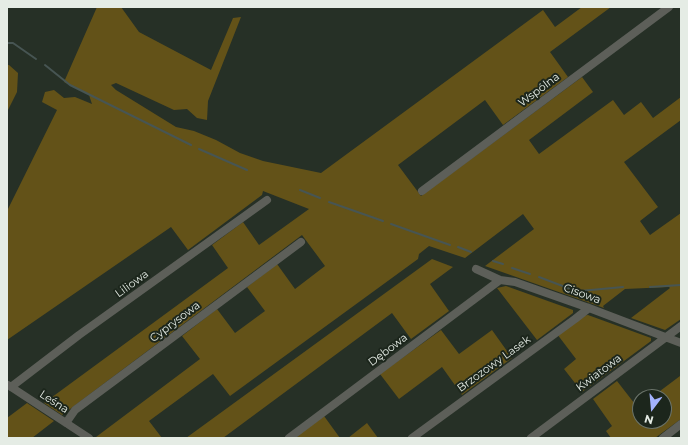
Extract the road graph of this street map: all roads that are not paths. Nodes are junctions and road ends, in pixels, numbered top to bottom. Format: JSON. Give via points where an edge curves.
{"nodes":[{"id":1,"x":669,"y":7,"type":"edge"},
{"id":2,"x":422,"y":191,"type":"dead end"},
{"id":3,"x":267,"y":200,"type":"dead end"},
{"id":4,"x":301,"y":242,"type":"dead end"},
{"id":5,"x":476,"y":269,"type":"dead end"},
{"id":6,"x":500,"y":280,"type":"junction"},
{"id":7,"x":589,"y":308,"type":"junction"},
{"id":8,"x":681,"y":326,"type":"edge"},
{"id":9,"x":666,"y":338,"type":"junction"},
{"id":10,"x":681,"y":343,"type":"edge"},
{"id":11,"x":9,"y":385,"type":"edge"},
{"id":12,"x":66,"y":423,"type":"junction"},
{"id":13,"x":681,"y":424,"type":"edge"},
{"id":14,"x":89,"y":438,"type":"edge"},
{"id":15,"x":289,"y":438,"type":"edge"},
{"id":16,"x":412,"y":438,"type":"edge"},
{"id":17,"x":531,"y":438,"type":"edge"},
{"id":18,"x":663,"y":438,"type":"edge"}],
"edges":[{"from":1,"to":2,"type":"street","name":"Wspólna"},
{"from":3,"to":11,"type":"street","name":"Liliowa"},
{"from":4,"to":12,"type":"street","name":"Cyprysowa","via":[[75,410]]},
{"from":5,"to":6,"type":"street","name":"Cisowa"},
{"from":6,"to":7,"type":"street","name":"Cisowa","via":[[515,282]]},
{"from":6,"to":15,"type":"street","name":"Dębowa"},
{"from":7,"to":9,"type":"street","name":"Cisowa"},
{"from":7,"to":16,"type":"street","name":"Brzozowy Lasek"},
{"from":8,"to":9,"type":"street","name":"Kwiatowa"},
{"from":9,"to":10,"type":"street","name":"Cisowa"},
{"from":9,"to":17,"type":"street","name":"Kwiatowa"},
{"from":11,"to":12,"type":"street","name":"Leśna"},
{"from":12,"to":14,"type":"street","name":"Leśna"},
{"from":13,"to":18,"type":"street"}]}
